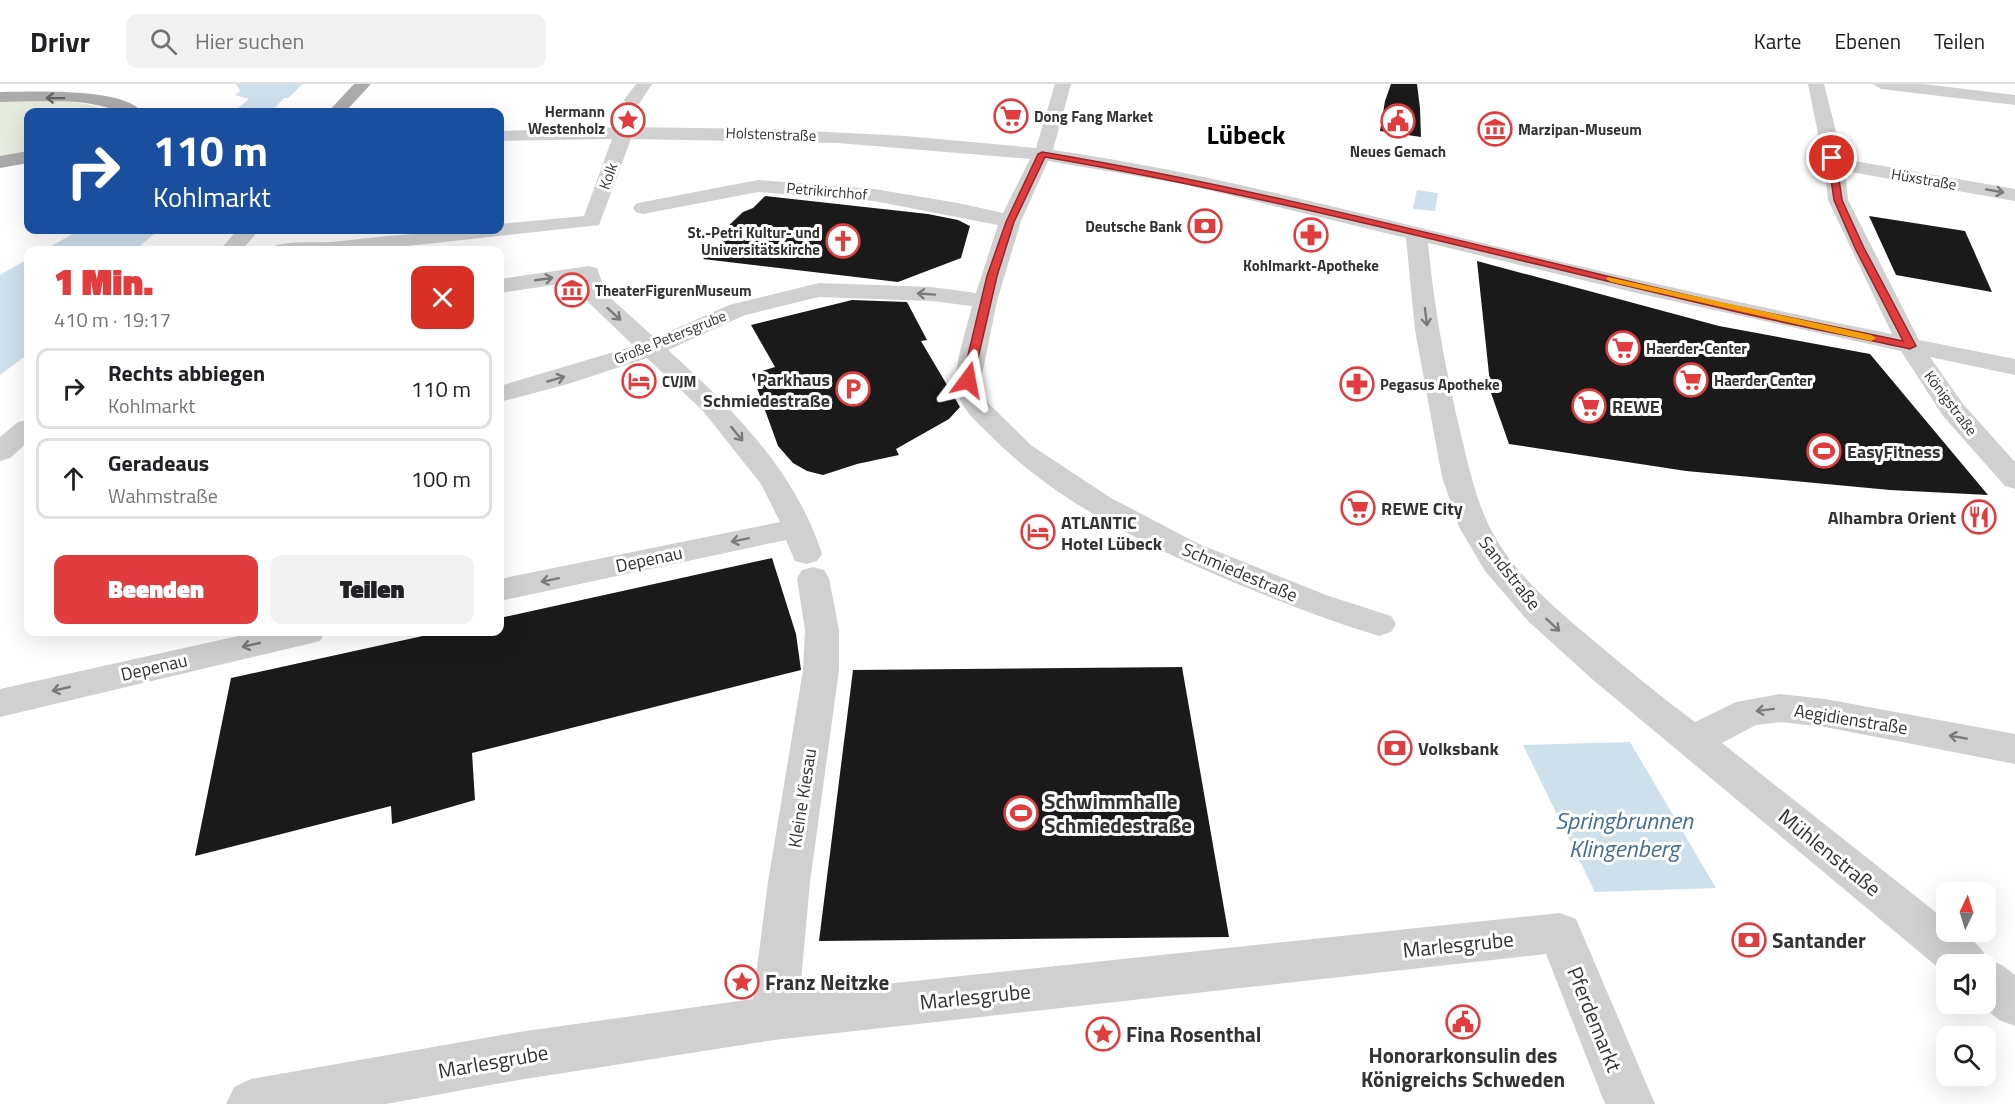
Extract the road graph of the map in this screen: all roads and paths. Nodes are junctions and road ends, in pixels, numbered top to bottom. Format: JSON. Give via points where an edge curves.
{"nodes":[{"id":1,"x":363,"y":84,"type":"edge"},
{"id":2,"x":644,"y":84,"type":"edge"},
{"id":3,"x":1064,"y":84,"type":"edge"},
{"id":4,"x":1816,"y":84,"type":"edge"},
{"id":5,"x":1881,"y":84,"type":"edge"},
{"id":6,"x":0,"y":97,"type":"edge"},
{"id":7,"x":633,"y":100,"type":"dead end"},
{"id":8,"x":2015,"y":100,"type":"edge"},
{"id":9,"x":126,"y":108,"type":"edge"},
{"id":10,"x":340,"y":108,"type":"edge"},
{"id":11,"x":624,"y":132,"type":"junction"},
{"id":12,"x":504,"y":136,"type":"edge"},
{"id":13,"x":1042,"y":154,"type":"junction"},
{"id":14,"x":24,"y":158,"type":"edge"},
{"id":15,"x":0,"y":162,"type":"edge"},
{"id":16,"x":1834,"y":163,"type":"junction"},
{"id":17,"x":2015,"y":195,"type":"edge"},
{"id":18,"x":643,"y":208,"type":"dead end"},
{"id":19,"x":1010,"y":222,"type":"junction"},
{"id":20,"x":504,"y":230,"type":"edge"},
{"id":21,"x":245,"y":234,"type":"edge"},
{"id":22,"x":467,"y":234,"type":"edge"},
{"id":23,"x":1417,"y":234,"type":"junction"},
{"id":24,"x":234,"y":246,"type":"edge"},
{"id":25,"x":352,"y":246,"type":"edge"},
{"id":26,"x":504,"y":285,"type":"edge"},
{"id":27,"x":985,"y":301,"type":"junction"},
{"id":28,"x":1910,"y":346,"type":"junction"},
{"id":29,"x":651,"y":348,"type":"junction"},
{"id":30,"x":2015,"y":367,"type":"edge"},
{"id":31,"x":504,"y":393,"type":"edge"},
{"id":32,"x":24,"y":431,"type":"edge"},
{"id":33,"x":0,"y":452,"type":"edge"},
{"id":34,"x":24,"y":453,"type":"edge"},
{"id":35,"x":2015,"y":480,"type":"edge"},
{"id":36,"x":806,"y":553,"type":"junction"},
{"id":37,"x":504,"y":590,"type":"edge"},
{"id":38,"x":1379,"y":624,"type":"dead end"},
{"id":39,"x":291,"y":636,"type":"edge"},
{"id":40,"x":0,"y":703,"type":"edge"},
{"id":41,"x":1692,"y":741,"type":"junction"},
{"id":42,"x":2015,"y":749,"type":"edge"},
{"id":43,"x":1560,"y":933,"type":"joint"},
{"id":44,"x":1955,"y":954,"type":"edge"},
{"id":45,"x":1996,"y":988,"type":"edge"},
{"id":46,"x":2015,"y":1004,"type":"edge"},
{"id":47,"x":774,"y":1018,"type":"junction"},
{"id":48,"x":250,"y":1104,"type":"edge"},
{"id":49,"x":1630,"y":1104,"type":"edge"}],
"edges":[{"from":1,"to":10,"type":"main road"},
{"from":2,"to":7,"type":"street"},
{"from":3,"to":13,"type":"street","name":"Schmiedestraße"},
{"from":4,"to":16,"type":"street","name":"Königstraße"},
{"from":5,"to":8,"type":"street"},
{"from":9,"to":6,"type":"main road","one_way":true,"via":[[100,99]]},
{"from":11,"to":12,"type":"street","name":"Holstenstraße"},
{"from":11,"to":13,"type":"street","name":"Holstenstraße","via":[[789,134]]},
{"from":11,"to":20,"type":"street","name":"Kolk","via":[[592,221]]},
{"from":13,"to":19,"type":"street","name":"Schmiedestraße"},
{"from":13,"to":23,"type":"street","name":"Holstenstraße","via":[[1252,194]]},
{"from":14,"to":15,"type":"main road"},
{"from":16,"to":17,"type":"street","name":"Hüxstraße","one_way":true},
{"from":16,"to":28,"type":"street","name":"Königstraße","via":[[1838,200]]},
{"from":18,"to":19,"type":"street","name":"Petrikirchhof","via":[[758,186],[788,187],[874,195]]},
{"from":19,"to":27,"type":"street","name":"Schmiedestraße"},
{"from":21,"to":24,"type":"street"},
{"from":22,"to":25,"type":"street","name":"Kolk"},
{"from":23,"to":28,"type":"street","name":"Holstenstraße"},
{"from":23,"to":41,"type":"street","name":"Sandstraße","one_way":true,"via":[[1431,355],[1461,491],[1475,527],[1518,590],[1553,625]]},
{"from":26,"to":29,"type":"street","one_way":true,"via":[[589,273],[595,296]]},
{"from":27,"to":29,"type":"street","name":"Große Petersgrube","one_way":true,"via":[[819,290],[737,310]]},
{"from":27,"to":38,"type":"street","name":"Schmiedestraße","via":[[968,380],[970,394],[978,408],[1022,452],[1100,505],[1188,551],[1314,603]]},
{"from":28,"to":30,"type":"street","name":"Holstenstraße"},
{"from":28,"to":35,"type":"street","name":"Königstraße","via":[[1953,410]]},
{"from":31,"to":29,"type":"street","name":"Große Petersgrube","one_way":true},
{"from":29,"to":36,"type":"street","name":"Kleine Kiesau","one_way":true,"via":[[712,405],[775,482]]},
{"from":32,"to":33,"type":"street"},
{"from":33,"to":34,"type":"street"},
{"from":36,"to":37,"type":"street","name":"Depenau","one_way":true},
{"from":36,"to":47,"type":"street","name":"Kleine Kiesau","via":[[822,630],[821,670],[789,882]]},
{"from":39,"to":40,"type":"street","name":"Depenau","one_way":true},
{"from":42,"to":41,"type":"street","name":"Aegidienstraße","one_way":true,"via":[[1780,708],[1749,712]]},
{"from":41,"to":44,"type":"street","name":"Mühlenstraße"},
{"from":43,"to":47,"type":"street","name":"Marlesgrube"},
{"from":43,"to":49,"type":"street","name":"Pferdemarkt"},
{"from":45,"to":46,"type":"street"},
{"from":47,"to":48,"type":"street","name":"Marlesgrube","via":[[519,1056]]}]}
